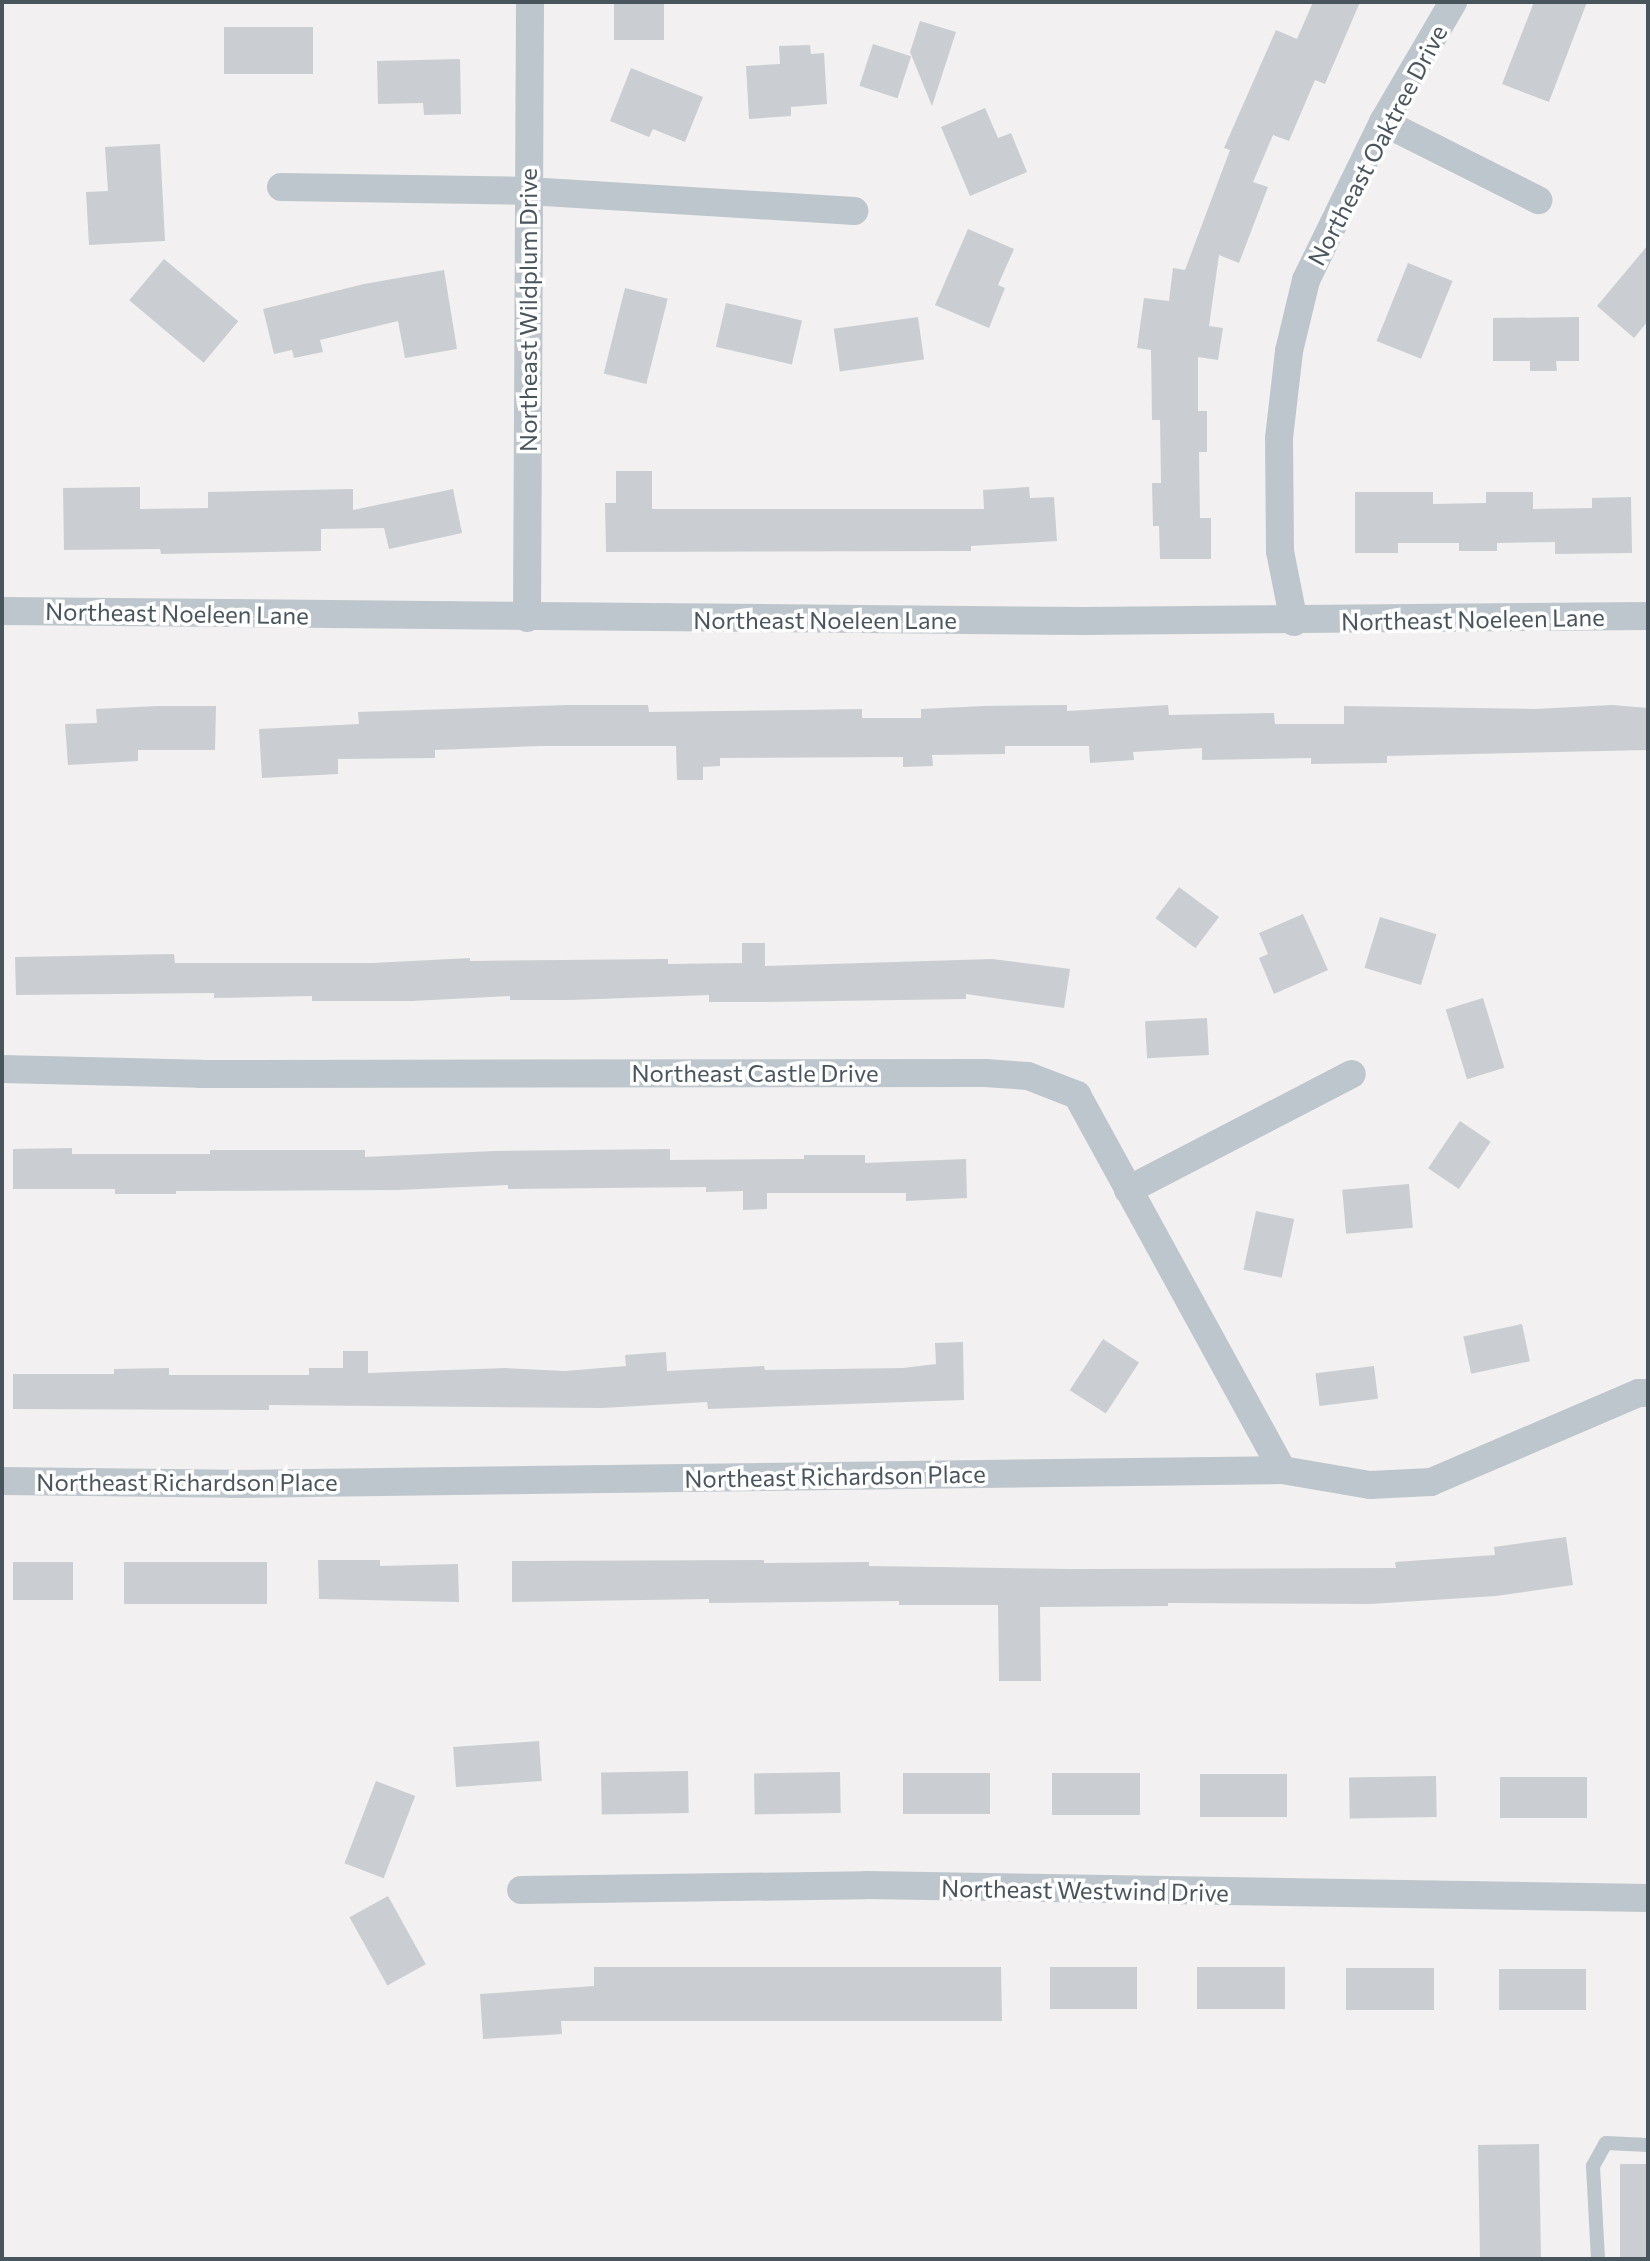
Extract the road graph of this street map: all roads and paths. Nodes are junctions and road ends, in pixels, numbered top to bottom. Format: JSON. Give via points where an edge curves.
{"nodes":[{"id":1,"x":530,"y":2,"type":"edge"},
{"id":2,"x":1453,"y":2,"type":"edge"},
{"id":3,"x":1383,"y":122,"type":"junction"},
{"id":4,"x":281,"y":187,"type":"dead end"},
{"id":5,"x":528,"y":191,"type":"junction"},
{"id":6,"x":1538,"y":200,"type":"dead end"},
{"id":7,"x":854,"y":211,"type":"dead end"},
{"id":8,"x":2,"y":611,"type":"edge"},
{"id":9,"x":1648,"y":616,"type":"edge"},
{"id":10,"x":527,"y":618,"type":"junction"},
{"id":11,"x":1294,"y":622,"type":"junction"},
{"id":12,"x":2,"y":1069,"type":"edge"},
{"id":13,"x":1352,"y":1074,"type":"dead end"},
{"id":14,"x":1128,"y":1190,"type":"junction"},
{"id":15,"x":1648,"y":1393,"type":"edge"},
{"id":16,"x":1282,"y":1470,"type":"junction"},
{"id":17,"x":2,"y":1481,"type":"edge"},
{"id":18,"x":521,"y":1890,"type":"dead end"},
{"id":19,"x":1648,"y":1898,"type":"edge"},
{"id":20,"x":1648,"y":2145,"type":"edge"},
{"id":21,"x":1598,"y":2259,"type":"edge"}],
"edges":[{"from":1,"to":5,"type":"street","name":"Northeast Wildplum Drive"},
{"from":2,"to":3,"type":"street","name":"Northeast Oaktree Drive"},
{"from":3,"to":6,"type":"street"},
{"from":3,"to":11,"type":"street","name":"Northeast Oaktree Drive","via":[[1306,280],[1289,351],[1279,438],[1280,551]]},
{"from":4,"to":5,"type":"street"},
{"from":5,"to":7,"type":"street"},
{"from":5,"to":10,"type":"street","name":"Northeast Wildplum Drive"},
{"from":8,"to":10,"type":"street","name":"Northeast Noeleen Lane"},
{"from":9,"to":11,"type":"street","name":"Northeast Noeleen Lane"},
{"from":10,"to":11,"type":"street","name":"Northeast Noeleen Lane"},
{"from":12,"to":14,"type":"street","name":"Northeast Castle Drive","via":[[1028,1076],[1077,1095]]},
{"from":13,"to":14,"type":"street"},
{"from":14,"to":16,"type":"street","name":"Northeast Castle Drive"},
{"from":15,"to":16,"type":"street","name":"Northeast Richardson Place","via":[[1431,1482],[1370,1485]]},
{"from":16,"to":17,"type":"street","name":"Northeast Richardson Place","via":[[232,1484]]},
{"from":18,"to":19,"type":"street","name":"Northeast Westwind Drive","via":[[866,1885]]},
{"from":20,"to":21,"type":"lane","via":[[1606,2143],[1593,2166]]}]}
